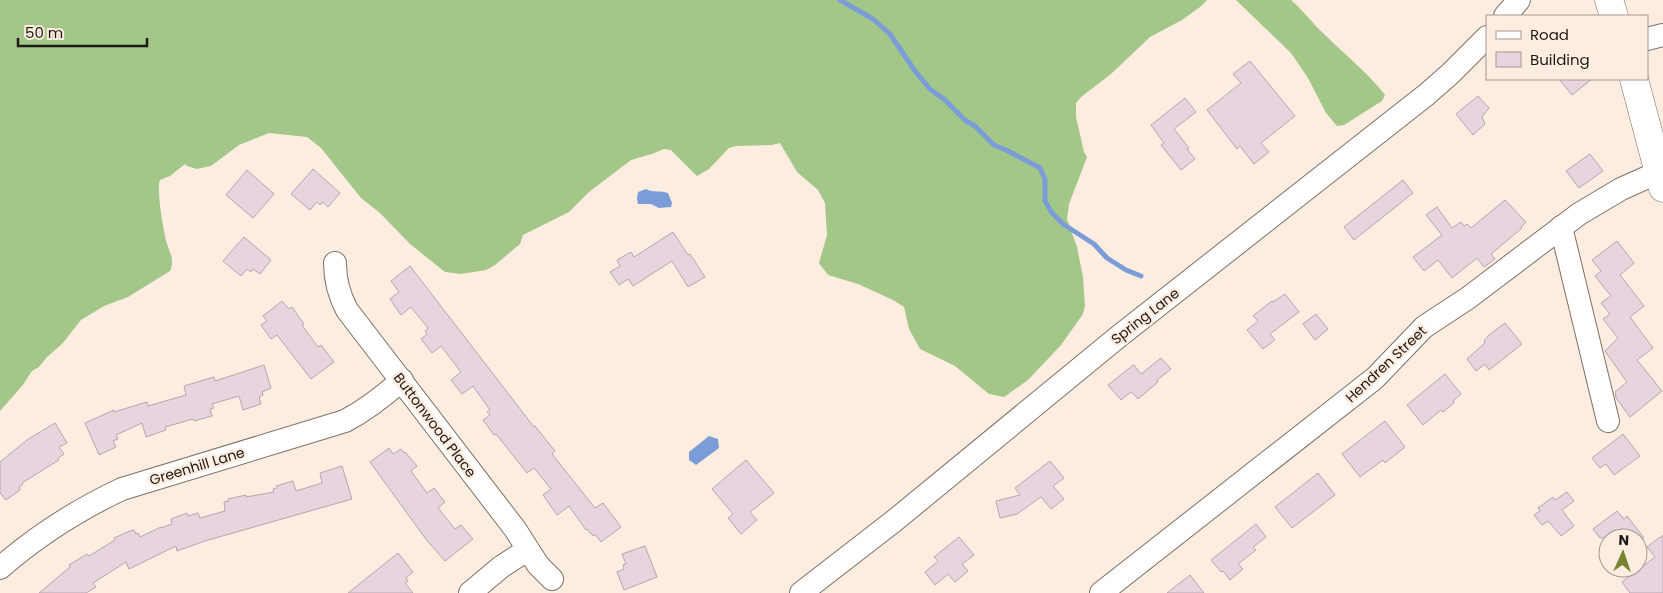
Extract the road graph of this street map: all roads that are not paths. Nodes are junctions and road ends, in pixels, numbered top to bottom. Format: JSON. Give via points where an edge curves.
{"nodes":[{"id":1,"x":1519,"y":0,"type":"edge"},
{"id":2,"x":1506,"y":15,"type":"edge"},
{"id":3,"x":1663,"y":35,"type":"edge"},
{"id":4,"x":1486,"y":38,"type":"edge"},
{"id":5,"x":1648,"y":39,"type":"edge"},
{"id":6,"x":1634,"y":80,"type":"edge"},
{"id":7,"x":1655,"y":126,"type":"edge"},
{"id":8,"x":1662,"y":184,"type":"edge"},
{"id":9,"x":1561,"y":227,"type":"junction"},
{"id":10,"x":335,"y":263,"type":"dead end"},
{"id":11,"x":402,"y":380,"type":"junction"},
{"id":12,"x":1608,"y":420,"type":"dead end"},
{"id":13,"x":527,"y":550,"type":"junction"},
{"id":14,"x":0,"y":568,"type":"edge"},
{"id":15,"x":552,"y":579,"type":"dead end"},
{"id":16,"x":470,"y":593,"type":"edge"},
{"id":17,"x":801,"y":593,"type":"edge"},
{"id":18,"x":1101,"y":593,"type":"edge"}],
"edges":[{"from":1,"to":2,"type":"street"},
{"from":3,"to":5,"type":"street"},
{"from":4,"to":17,"type":"street","name":"Spring Lane","via":[[1426,95],[1118,337]]},
{"from":6,"to":7,"type":"main road"},
{"from":7,"to":8,"type":"main road"},
{"from":8,"to":9,"type":"street","name":"Hendren Street","via":[[1596,203]]},
{"from":9,"to":12,"type":"street"},
{"from":9,"to":18,"type":"street","name":"Hendren Street","via":[[1468,298],[1424,327],[1376,378]]},
{"from":10,"to":11,"type":"street","name":"Buttonwood Place","via":[[335,280],[347,310]]},
{"from":11,"to":13,"type":"street","name":"Buttonwood Place"},
{"from":11,"to":14,"type":"street","name":"Greenhill Lane","via":[[362,412],[345,421],[122,489],[94,502],[43,533]]},
{"from":13,"to":15,"type":"street","name":"Buttonwood Place"},
{"from":13,"to":16,"type":"street"}]}
